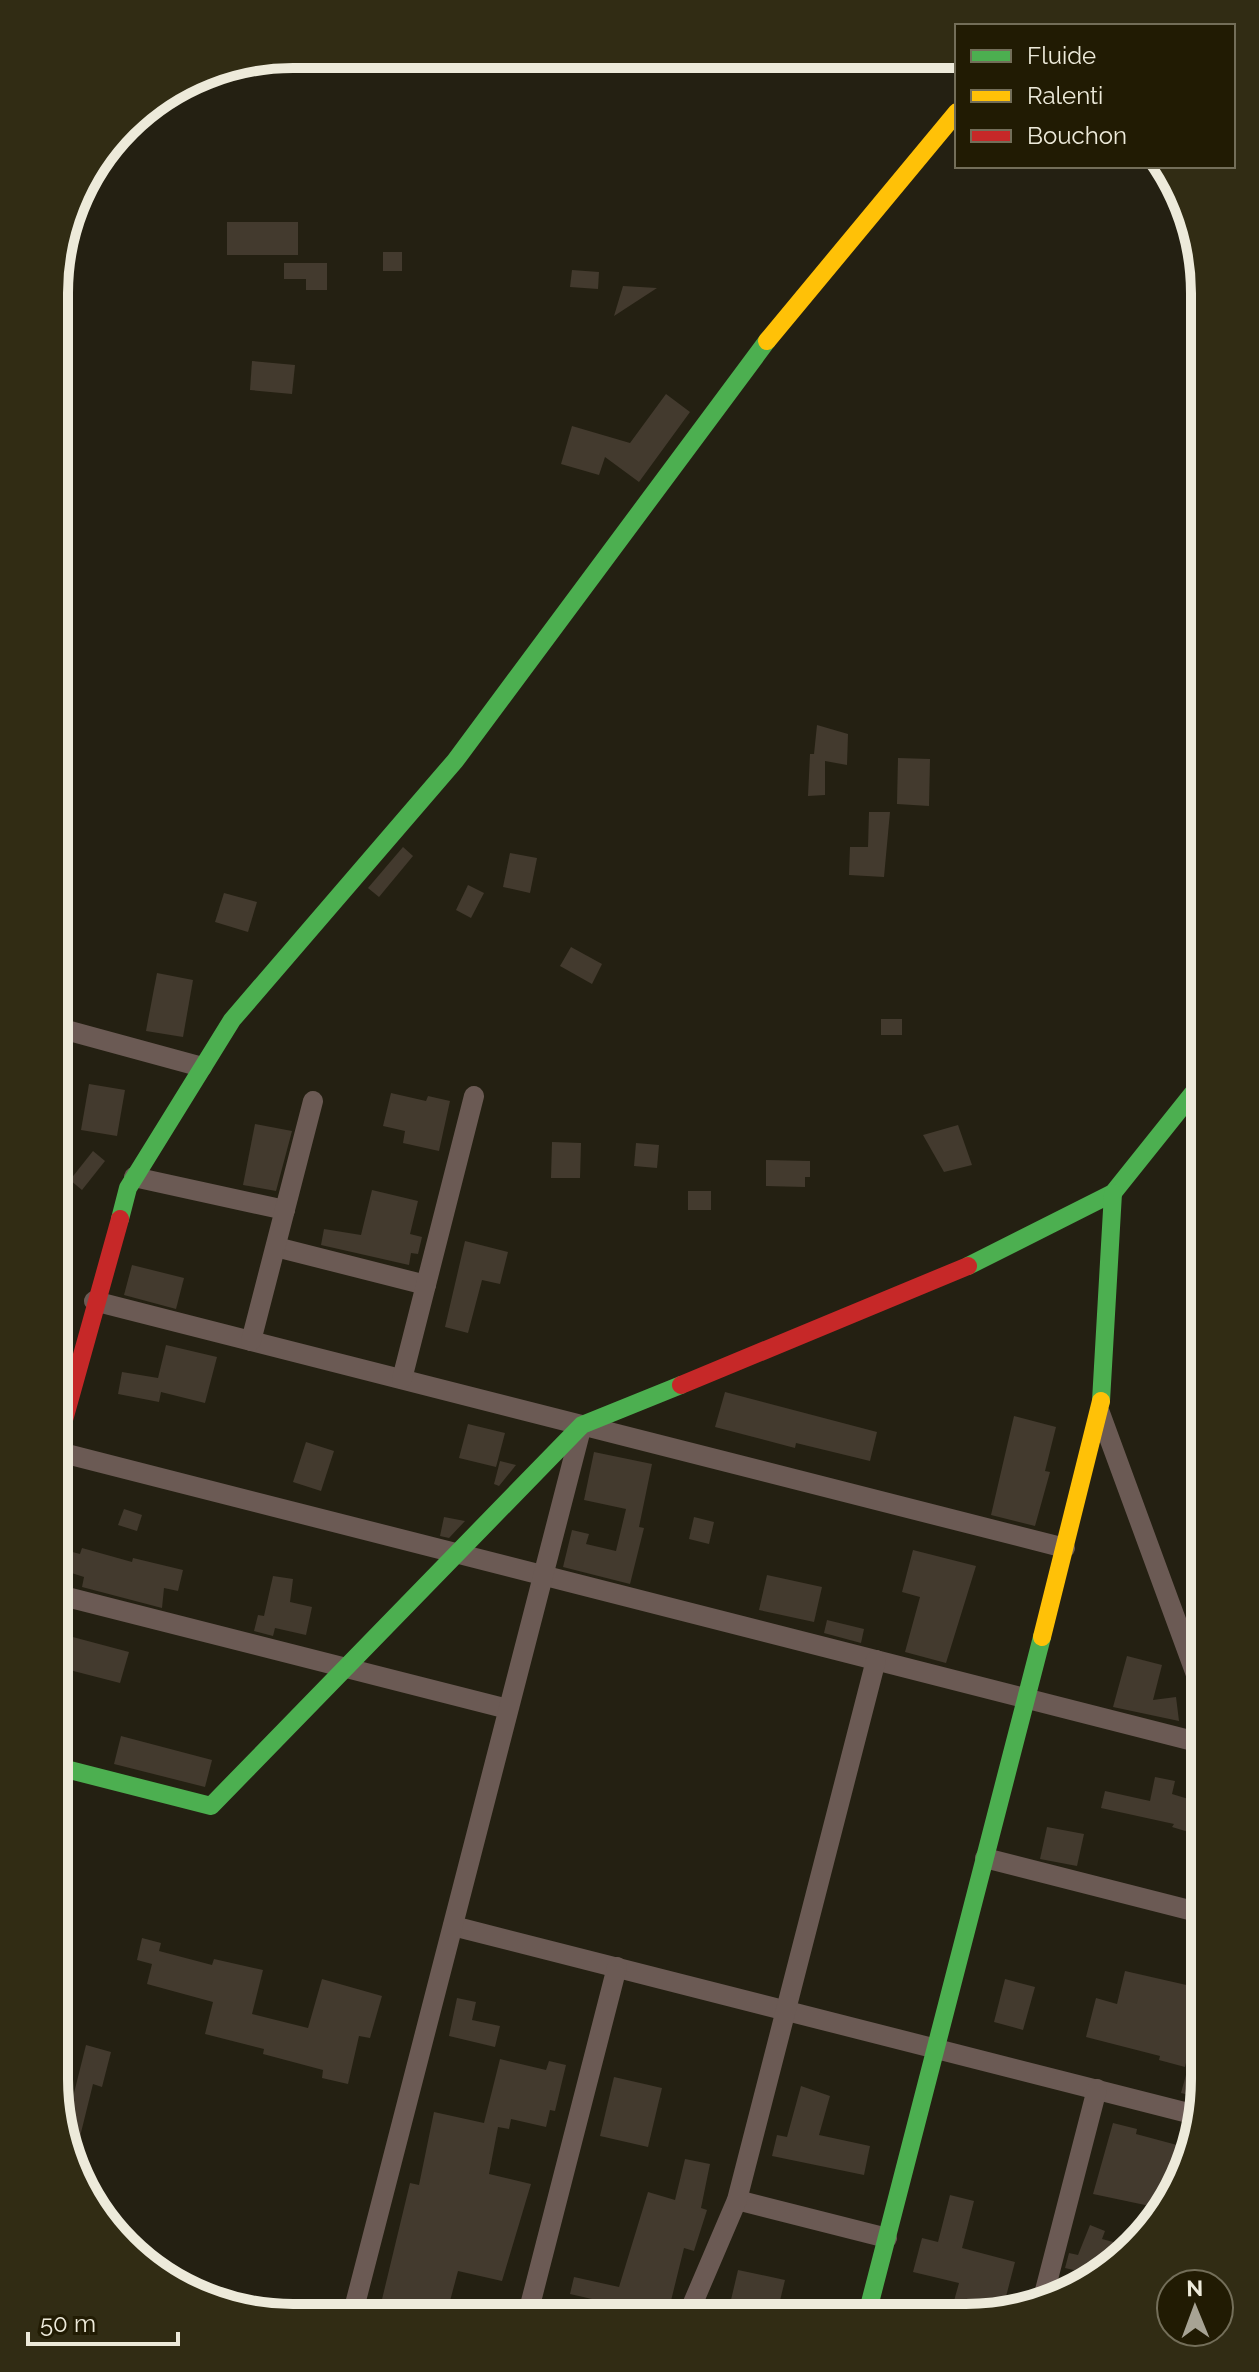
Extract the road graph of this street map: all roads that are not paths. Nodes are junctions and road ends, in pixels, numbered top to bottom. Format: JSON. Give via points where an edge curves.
{"nodes":[{"id":1,"x":955,"y":114,"type":"edge"},
{"id":2,"x":68,"y":1031,"type":"edge"},
{"id":3,"x":202,"y":1067,"type":"junction"},
{"id":4,"x":474,"y":1096,"type":"dead end"},
{"id":5,"x":1191,"y":1099,"type":"edge"},
{"id":6,"x":313,"y":1101,"type":"dead end"},
{"id":7,"x":134,"y":1177,"type":"junction"},
{"id":8,"x":1113,"y":1193,"type":"junction"},
{"id":9,"x":285,"y":1210,"type":"junction"},
{"id":10,"x":276,"y":1247,"type":"junction"},
{"id":11,"x":426,"y":1285,"type":"junction"},
{"id":12,"x":94,"y":1301,"type":"junction"},
{"id":13,"x":251,"y":1341,"type":"junction"},
{"id":14,"x":402,"y":1379,"type":"junction"},
{"id":15,"x":68,"y":1402,"type":"edge"},
{"id":16,"x":1100,"y":1413,"type":"junction"},
{"id":17,"x":582,"y":1425,"type":"junction"},
{"id":18,"x":68,"y":1455,"type":"edge"},
{"id":19,"x":1065,"y":1548,"type":"junction"},
{"id":20,"x":456,"y":1553,"type":"junction"},
{"id":21,"x":543,"y":1576,"type":"junction"},
{"id":22,"x":68,"y":1597,"type":"edge"},
{"id":23,"x":876,"y":1660,"type":"junction"},
{"id":24,"x":1191,"y":1661,"type":"edge"},
{"id":25,"x":344,"y":1667,"type":"junction"},
{"id":26,"x":1026,"y":1698,"type":"junction"},
{"id":27,"x":508,"y":1709,"type":"junction"},
{"id":28,"x":1191,"y":1740,"type":"edge"},
{"id":29,"x":68,"y":1770,"type":"edge"},
{"id":30,"x":985,"y":1858,"type":"junction"},
{"id":31,"x":1191,"y":1910,"type":"edge"},
{"id":32,"x":453,"y":1926,"type":"junction"},
{"id":33,"x":617,"y":1967,"type":"junction"},
{"id":34,"x":786,"y":2010,"type":"junction"},
{"id":35,"x":936,"y":2049,"type":"junction"},
{"id":36,"x":1097,"y":2089,"type":"junction"},
{"id":37,"x":1188,"y":2113,"type":"edge"},
{"id":38,"x":737,"y":2200,"type":"junction"},
{"id":39,"x":887,"y":2238,"type":"junction"},
{"id":40,"x":1045,"y":2289,"type":"edge"},
{"id":41,"x":355,"y":2304,"type":"edge"},
{"id":42,"x":530,"y":2304,"type":"edge"},
{"id":43,"x":693,"y":2304,"type":"edge"},
{"id":44,"x":870,"y":2304,"type":"edge"}],
"edges":[{"from":1,"to":3,"type":"street","via":[[789,311],[455,761],[232,1020]]},
{"from":2,"to":3,"type":"street"},
{"from":3,"to":7,"type":"street"},
{"from":4,"to":11,"type":"street"},
{"from":5,"to":8,"type":"street"},
{"from":6,"to":9,"type":"street"},
{"from":7,"to":9,"type":"street"},
{"from":7,"to":12,"type":"street"},
{"from":8,"to":16,"type":"street"},
{"from":8,"to":17,"type":"street","via":[[948,1276]]},
{"from":9,"to":10,"type":"street"},
{"from":10,"to":11,"type":"street"},
{"from":10,"to":13,"type":"street"},
{"from":11,"to":14,"type":"street"},
{"from":12,"to":13,"type":"street"},
{"from":12,"to":15,"type":"street"},
{"from":13,"to":14,"type":"street"},
{"from":14,"to":17,"type":"street"},
{"from":16,"to":19,"type":"street"},
{"from":16,"to":24,"type":"street"},
{"from":17,"to":19,"type":"street"},
{"from":17,"to":20,"type":"street"},
{"from":17,"to":21,"type":"street"},
{"from":18,"to":20,"type":"street"},
{"from":19,"to":26,"type":"street"},
{"from":20,"to":21,"type":"street"},
{"from":20,"to":25,"type":"street"},
{"from":21,"to":23,"type":"street"},
{"from":21,"to":27,"type":"street"},
{"from":22,"to":25,"type":"street"},
{"from":23,"to":26,"type":"street"},
{"from":23,"to":34,"type":"street"},
{"from":25,"to":27,"type":"street"},
{"from":25,"to":29,"type":"street","via":[[211,1806]]},
{"from":26,"to":28,"type":"street"},
{"from":26,"to":30,"type":"street"},
{"from":27,"to":32,"type":"street"},
{"from":30,"to":31,"type":"street"},
{"from":30,"to":35,"type":"street"},
{"from":32,"to":33,"type":"street"},
{"from":32,"to":41,"type":"street"},
{"from":33,"to":34,"type":"street"},
{"from":33,"to":42,"type":"street"},
{"from":34,"to":35,"type":"street"},
{"from":34,"to":38,"type":"street"},
{"from":35,"to":36,"type":"street"},
{"from":35,"to":39,"type":"street"},
{"from":36,"to":37,"type":"street"},
{"from":36,"to":40,"type":"street"},
{"from":38,"to":39,"type":"street"},
{"from":38,"to":43,"type":"street"},
{"from":39,"to":44,"type":"street"}]}
